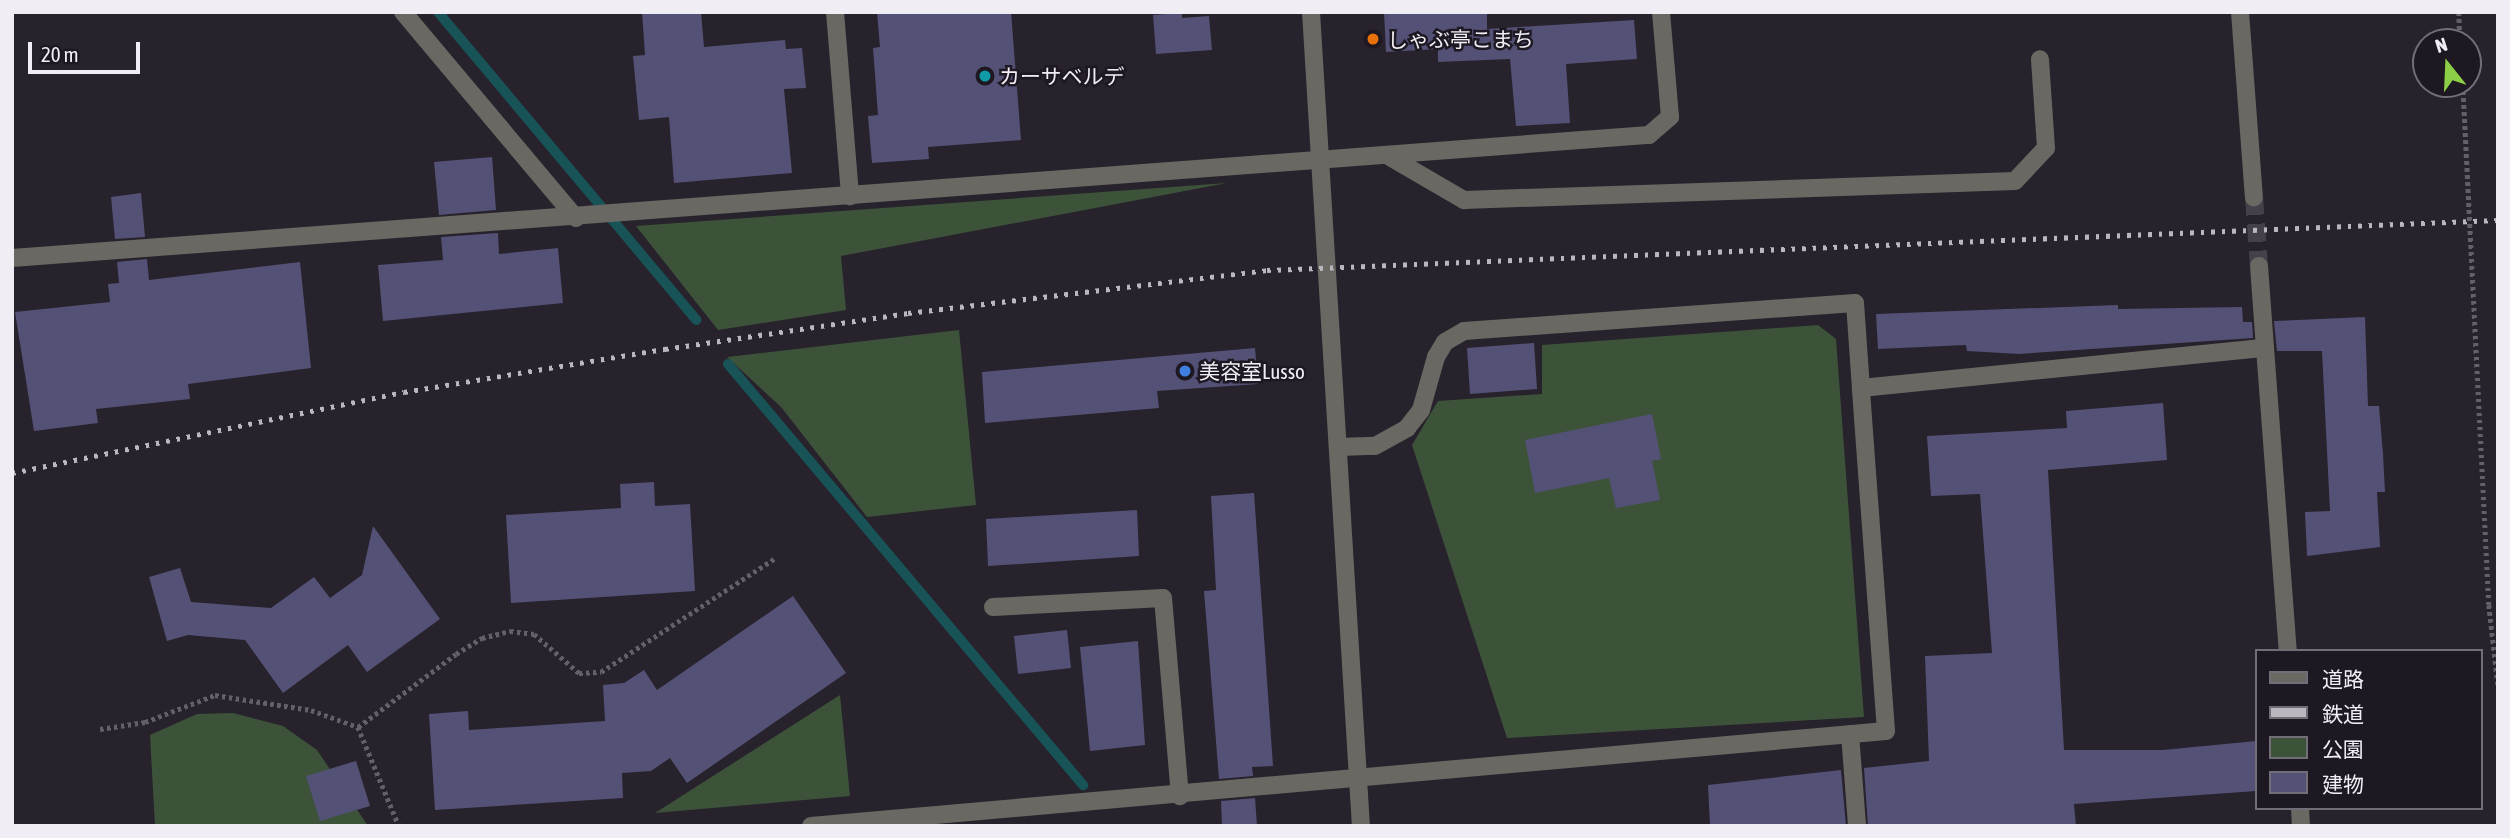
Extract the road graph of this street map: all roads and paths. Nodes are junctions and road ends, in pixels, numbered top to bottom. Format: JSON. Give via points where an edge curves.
{"nodes":[{"id":1,"x":403,"y":12,"type":"edge"},
{"id":2,"x":835,"y":12,"type":"edge"},
{"id":3,"x":1311,"y":12,"type":"edge"},
{"id":4,"x":1661,"y":12,"type":"edge"},
{"id":5,"x":2240,"y":12,"type":"edge"},
{"id":6,"x":2040,"y":59,"type":"dead end"},
{"id":7,"x":2464,"y":98,"type":"edge"},
{"id":8,"x":1390,"y":157,"type":"junction"},
{"id":9,"x":1320,"y":163,"type":"junction"},
{"id":10,"x":849,"y":196,"type":"junction"},
{"id":11,"x":2254,"y":197,"type":"tunnel mouth"},
{"id":12,"x":576,"y":218,"type":"junction"},
{"id":13,"x":12,"y":258,"type":"edge"},
{"id":14,"x":2259,"y":266,"type":"tunnel mouth"},
{"id":15,"x":2264,"y":348,"type":"junction"},
{"id":16,"x":1861,"y":388,"type":"junction"},
{"id":17,"x":1338,"y":447,"type":"junction"},
{"id":18,"x":777,"y":557,"type":"dead end"},
{"id":19,"x":993,"y":607,"type":"dead end"},
{"id":20,"x":2288,"y":649,"type":"edge"},
{"id":21,"x":2498,"y":684,"type":"edge"},
{"id":22,"x":358,"y":727,"type":"junction"},
{"id":23,"x":100,"y":729,"type":"dead end"},
{"id":24,"x":1850,"y":734,"type":"junction"},
{"id":25,"x":1359,"y":779,"type":"junction"},
{"id":26,"x":1180,"y":796,"type":"junction"},
{"id":27,"x":884,"y":823,"type":"edge"},
{"id":28,"x":400,"y":826,"type":"edge"},
{"id":29,"x":811,"y":826,"type":"edge"},
{"id":30,"x":1360,"y":826,"type":"edge"},
{"id":31,"x":1857,"y":826,"type":"edge"}],
"edges":[{"from":1,"to":12,"type":"street"},
{"from":2,"to":10,"type":"street"},
{"from":3,"to":9,"type":"street"},
{"from":4,"to":8,"type":"street","via":[[1670,117],[1649,135]]},
{"from":5,"to":11,"type":"street"},
{"from":6,"to":8,"type":"street","via":[[2046,148],[2015,180],[1464,200]]},
{"from":7,"to":21,"type":"path","via":[[2489,605]]},
{"from":8,"to":9,"type":"street"},
{"from":9,"to":10,"type":"street"},
{"from":9,"to":17,"type":"street"},
{"from":10,"to":12,"type":"street"},
{"from":12,"to":13,"type":"street"},
{"from":14,"to":15,"type":"street"},
{"from":15,"to":16,"type":"street"},
{"from":15,"to":20,"type":"street"},
{"from":16,"to":17,"type":"street","via":[[1855,303],[1464,331],[1446,342],[1436,356],[1421,410],[1407,428],[1375,446]]},
{"from":16,"to":24,"type":"street","via":[[1886,731]]},
{"from":17,"to":25,"type":"street"},
{"from":18,"to":22,"type":"path","via":[[601,672],[579,673],[541,638],[510,631],[482,638],[456,654]]},
{"from":19,"to":26,"type":"street","via":[[1163,598]]},
{"from":22,"to":23,"type":"path","via":[[311,710],[215,695],[145,722]]},
{"from":22,"to":28,"type":"path"},
{"from":24,"to":25,"type":"street"},
{"from":24,"to":31,"type":"street"},
{"from":25,"to":26,"type":"street"},
{"from":25,"to":30,"type":"street"},
{"from":26,"to":27,"type":"street"},
{"from":27,"to":29,"type":"street"}]}
